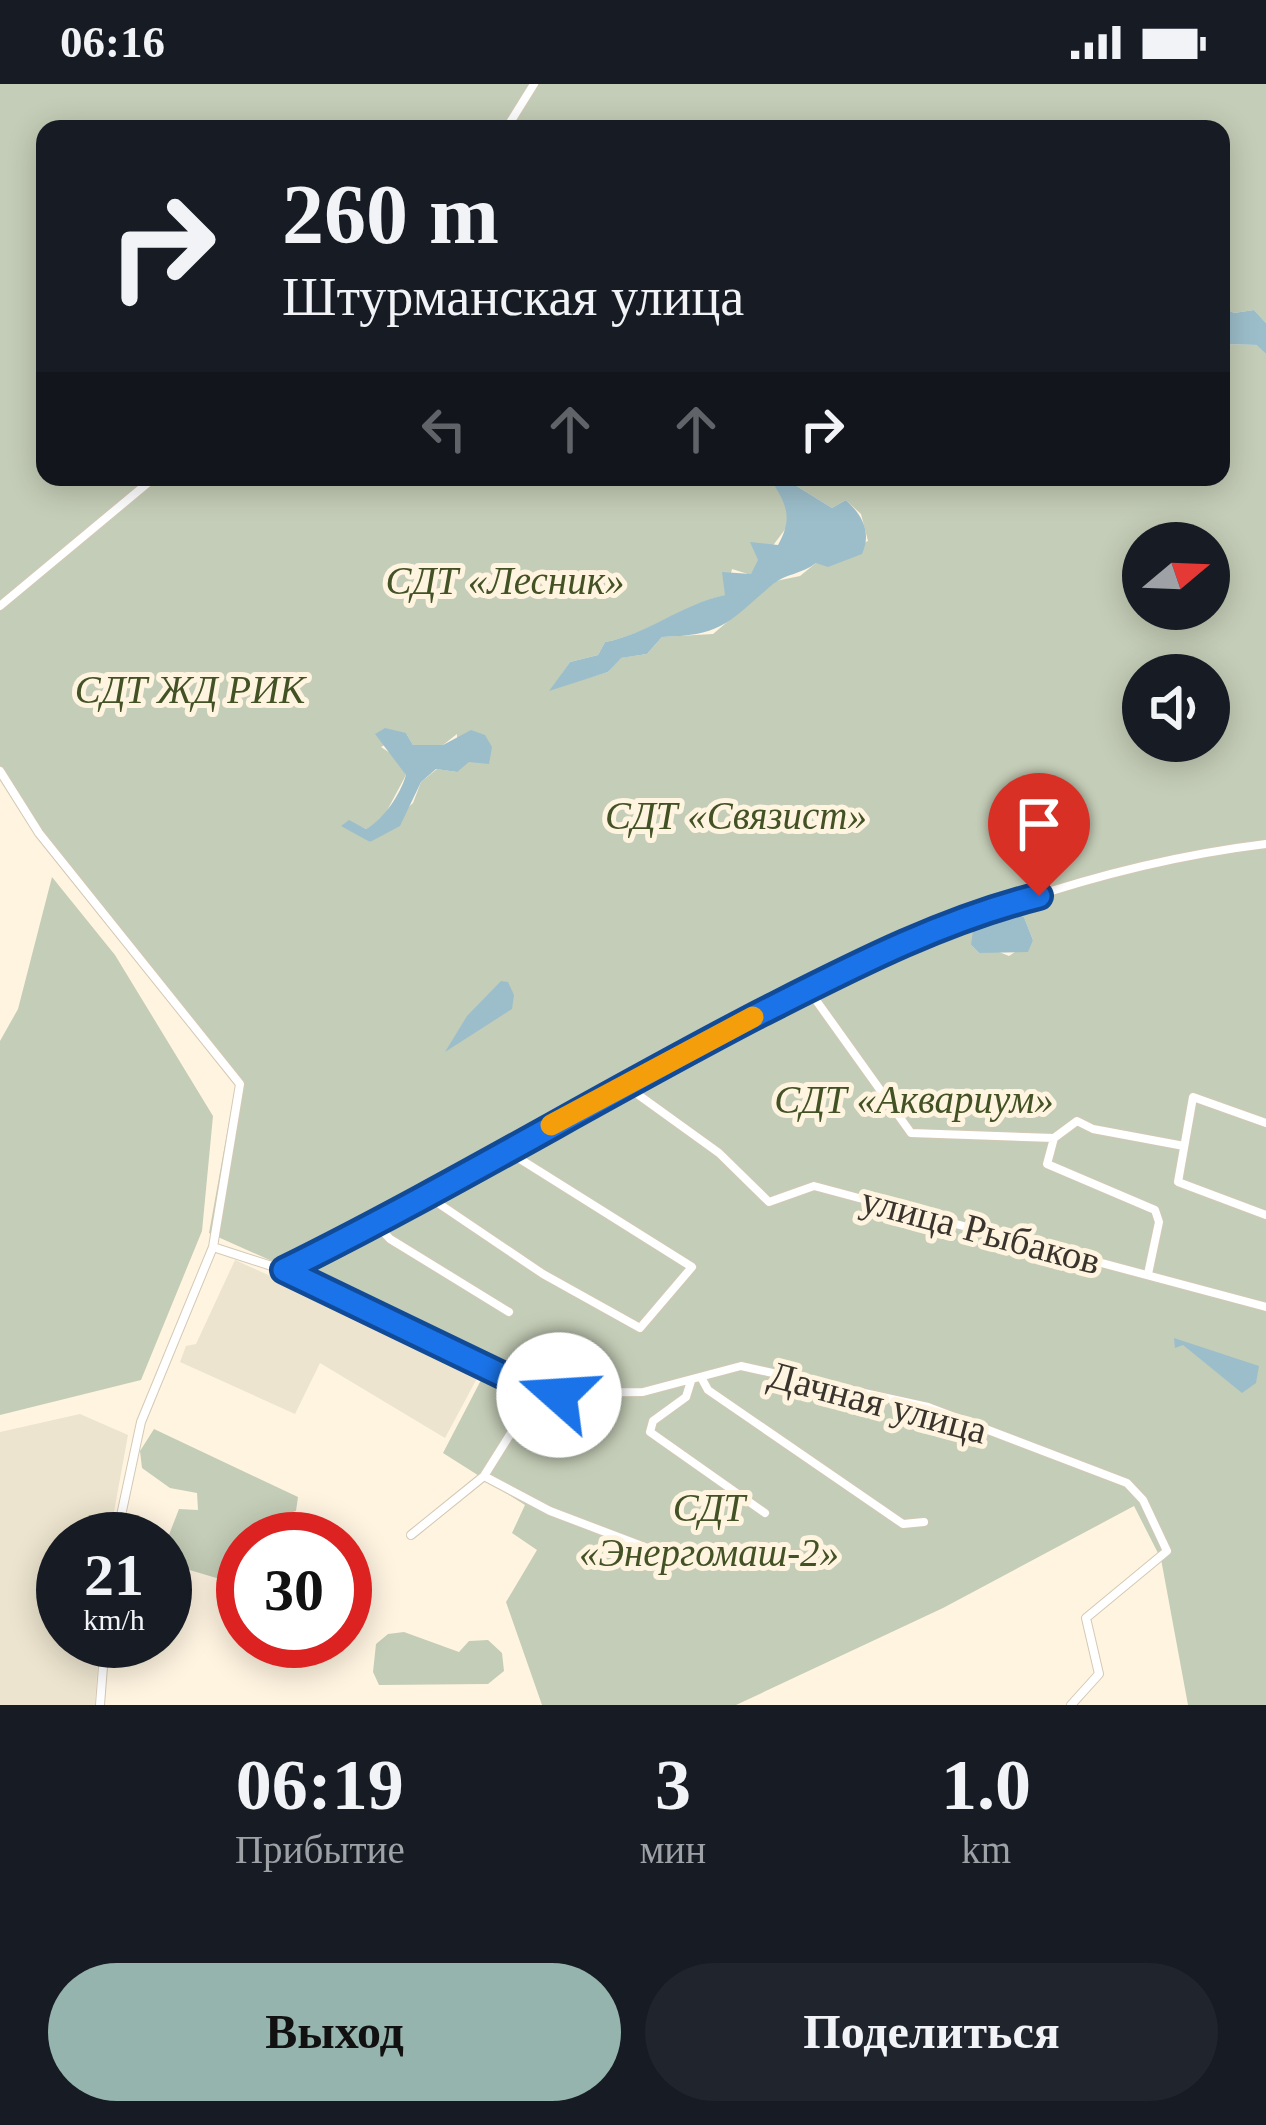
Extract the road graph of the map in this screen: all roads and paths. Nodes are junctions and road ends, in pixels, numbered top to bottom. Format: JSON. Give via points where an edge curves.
{"nodes":[{"id":1,"x":533,"y":84,"type":"edge"},
{"id":2,"x":511,"y":120,"type":"edge"},
{"id":3,"x":144,"y":486,"type":"edge"},
{"id":4,"x":0,"y":606,"type":"edge"},
{"id":5,"x":0,"y":771,"type":"edge"},
{"id":6,"x":1266,"y":844,"type":"edge"},
{"id":7,"x":808,"y":989,"type":"junction"},
{"id":8,"x":634,"y":1077,"type":"junction"},
{"id":9,"x":1266,"y":1123,"type":"edge"},
{"id":10,"x":1054,"y":1138,"type":"junction"},
{"id":11,"x":1184,"y":1146,"type":"junction"},
{"id":12,"x":506,"y":1150,"type":"junction"},
{"id":13,"x":426,"y":1195,"type":"junction"},
{"id":14,"x":1266,"y":1215,"type":"edge"},
{"id":15,"x":375,"y":1223,"type":"junction"},
{"id":16,"x":213,"y":1247,"type":"junction"},
{"id":17,"x":284,"y":1270,"type":"junction"},
{"id":18,"x":1148,"y":1274,"type":"junction"},
{"id":19,"x":1266,"y":1307,"type":"edge"},
{"id":20,"x":509,"y":1312,"type":"dead end"},
{"id":21,"x":702,"y":1379,"type":"junction"},
{"id":22,"x":691,"y":1381,"type":"junction"},
{"id":23,"x":538,"y":1390,"type":"junction"},
{"id":24,"x":484,"y":1476,"type":"junction"},
{"id":25,"x":122,"y":1512,"type":"edge"},
{"id":26,"x":766,"y":1513,"type":"dead end"},
{"id":27,"x":924,"y":1522,"type":"dead end"},
{"id":28,"x":411,"y":1535,"type":"dead end"},
{"id":29,"x":650,"y":1550,"type":"dead end"},
{"id":30,"x":103,"y":1668,"type":"edge"},
{"id":31,"x":100,"y":1705,"type":"edge"},
{"id":32,"x":1071,"y":1705,"type":"edge"}],
"edges":[{"from":1,"to":2,"type":"street"},
{"from":3,"to":4,"type":"street"},
{"from":5,"to":16,"type":"street","via":[[52,850],[240,1084]]},
{"from":6,"to":7,"type":"street","via":[[997,906]]},
{"from":7,"to":8,"type":"street"},
{"from":7,"to":10,"type":"street","via":[[908,1132]]},
{"from":8,"to":12,"type":"street"},
{"from":8,"to":18,"type":"street","name":"улица Рыбаков","via":[[633,1091],[719,1153],[769,1202],[814,1186]]},
{"from":9,"to":11,"type":"street","via":[[1193,1097]]},
{"from":10,"to":11,"type":"street","via":[[1076,1121]]},
{"from":10,"to":18,"type":"street","via":[[1047,1164],[1159,1216]]},
{"from":11,"to":14,"type":"street","via":[[1178,1182]]},
{"from":12,"to":13,"type":"street"},
{"from":12,"to":13,"type":"street","via":[[692,1267],[640,1328]]},
{"from":13,"to":15,"type":"street"},
{"from":15,"to":17,"type":"street"},
{"from":15,"to":20,"type":"street"},
{"from":16,"to":17,"type":"street","name":"Дачная улица"},
{"from":16,"to":25,"type":"street","via":[[141,1422]]},
{"from":17,"to":23,"type":"street","name":"Дачная улица"},
{"from":18,"to":19,"type":"street","name":"улица Рыбаков"},
{"from":21,"to":22,"type":"street","name":"Дачная улица"},
{"from":21,"to":27,"type":"street","via":[[903,1524]]},
{"from":21,"to":32,"type":"street","name":"Дачная улица","via":[[741,1366],[821,1380],[949,1415],[1127,1483],[1167,1551],[1086,1618],[1099,1674]]},
{"from":22,"to":23,"type":"street","name":"Дачная улица","via":[[643,1392]]},
{"from":22,"to":26,"type":"street","via":[[650,1432]]},
{"from":23,"to":24,"type":"street"},
{"from":24,"to":28,"type":"street"},
{"from":24,"to":29,"type":"street"},
{"from":30,"to":31,"type":"street"}]}
